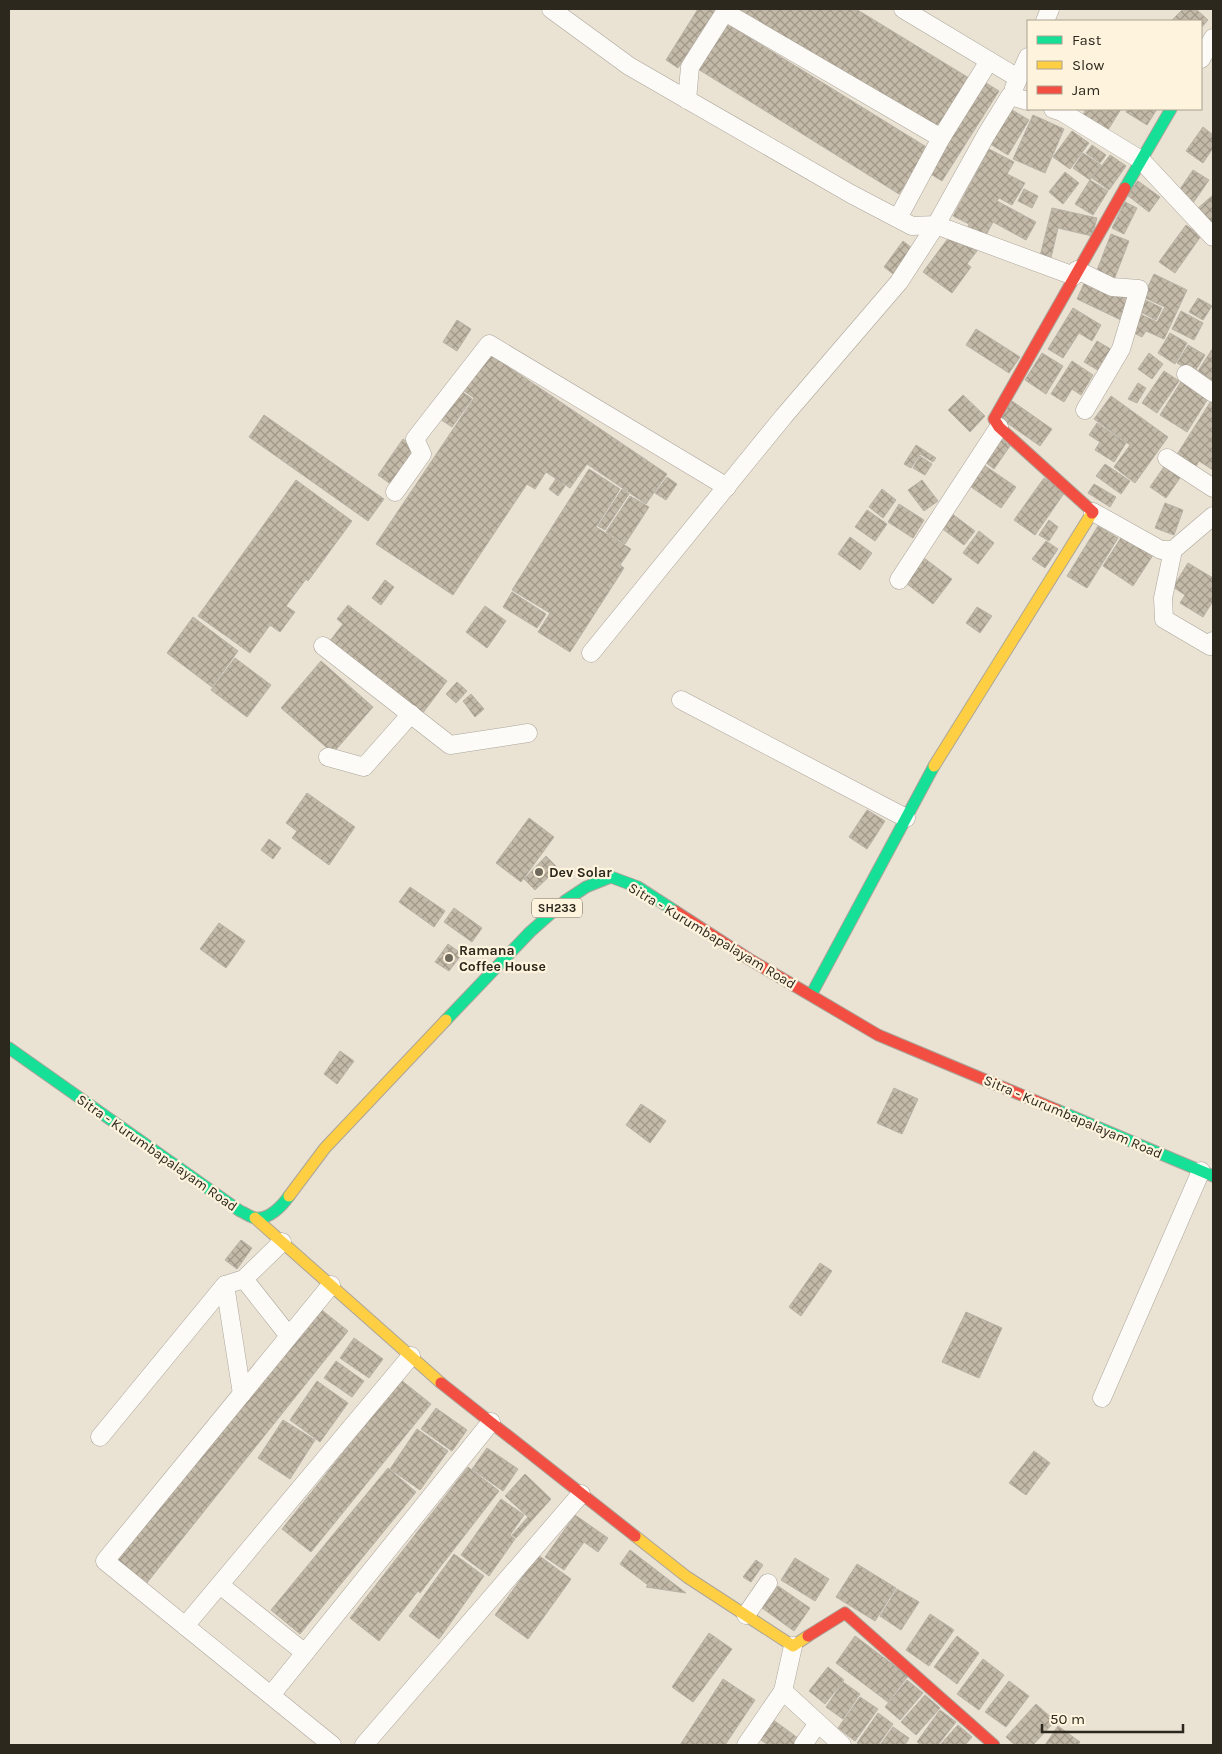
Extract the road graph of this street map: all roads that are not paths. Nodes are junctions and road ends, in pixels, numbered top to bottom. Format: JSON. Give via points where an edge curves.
{"nodes":[{"id":1,"x":551,"y":9,"type":"edge"},
{"id":2,"x":902,"y":9,"type":"edge"},
{"id":3,"x":1213,"y":38,"type":"edge"},
{"id":4,"x":1202,"y":57,"type":"edge"},
{"id":5,"x":1027,"y":59,"type":"edge"},
{"id":6,"x":989,"y":61,"type":"junction"},
{"id":7,"x":1018,"y":78,"type":"junction"},
{"id":8,"x":1010,"y":96,"type":"junction"},
{"id":9,"x":687,"y":100,"type":"junction"},
{"id":10,"x":1027,"y":101,"type":"edge"},
{"id":11,"x":1056,"y":110,"type":"edge"},
{"id":12,"x":1170,"y":110,"type":"edge"},
{"id":13,"x":941,"y":138,"type":"junction"},
{"id":14,"x":1141,"y":160,"type":"junction"},
{"id":15,"x":898,"y":218,"type":"junction"},
{"id":16,"x":936,"y":225,"type":"junction"},
{"id":17,"x":1213,"y":237,"type":"edge"},
{"id":18,"x":1076,"y":273,"type":"junction"},
{"id":19,"x":1186,"y":374,"type":"dead end"},
{"id":20,"x":1213,"y":393,"type":"edge"},
{"id":21,"x":1085,"y":410,"type":"dead end"},
{"id":22,"x":999,"y":427,"type":"junction"},
{"id":23,"x":1167,"y":458,"type":"dead end"},
{"id":24,"x":727,"y":486,"type":"junction"},
{"id":25,"x":1213,"y":488,"type":"edge"},
{"id":26,"x":395,"y":492,"type":"dead end"},
{"id":27,"x":1093,"y":512,"type":"junction"},
{"id":28,"x":1213,"y":516,"type":"edge"},
{"id":29,"x":1173,"y":550,"type":"junction"},
{"id":30,"x":899,"y":580,"type":"dead end"},
{"id":31,"x":1213,"y":641,"type":"edge"},
{"id":32,"x":323,"y":646,"type":"dead end"},
{"id":33,"x":591,"y":653,"type":"dead end"},
{"id":34,"x":681,"y":700,"type":"dead end"},
{"id":35,"x":411,"y":714,"type":"junction"},
{"id":36,"x":528,"y":734,"type":"dead end"},
{"id":37,"x":328,"y":757,"type":"dead end"},
{"id":38,"x":906,"y":818,"type":"junction"},
{"id":39,"x":811,"y":995,"type":"junction"},
{"id":40,"x":9,"y":1048,"type":"edge"},
{"id":41,"x":1207,"y":1173,"type":"edge"},
{"id":42,"x":254,"y":1218,"type":"junction"},
{"id":43,"x":282,"y":1242,"type":"junction"},
{"id":44,"x":244,"y":1279,"type":"junction"},
{"id":45,"x":225,"y":1285,"type":"junction"},
{"id":46,"x":330,"y":1285,"type":"junction"},
{"id":47,"x":289,"y":1336,"type":"junction"},
{"id":48,"x":411,"y":1356,"type":"junction"},
{"id":49,"x":242,"y":1394,"type":"junction"},
{"id":50,"x":1102,"y":1398,"type":"dead end"},
{"id":51,"x":491,"y":1422,"type":"junction"},
{"id":52,"x":100,"y":1436,"type":"dead end"},
{"id":53,"x":581,"y":1494,"type":"junction"},
{"id":54,"x":768,"y":1583,"type":"dead end"},
{"id":55,"x":220,"y":1585,"type":"junction"},
{"id":56,"x":746,"y":1615,"type":"junction"},
{"id":57,"x":185,"y":1626,"type":"junction"},
{"id":58,"x":793,"y":1646,"type":"junction"},
{"id":59,"x":305,"y":1653,"type":"junction"},
{"id":60,"x":783,"y":1691,"type":"junction"},
{"id":61,"x":270,"y":1695,"type":"junction"},
{"id":62,"x":818,"y":1723,"type":"junction"},
{"id":63,"x":332,"y":1745,"type":"edge"},
{"id":64,"x":364,"y":1745,"type":"edge"},
{"id":65,"x":746,"y":1745,"type":"edge"},
{"id":66,"x":803,"y":1745,"type":"edge"},
{"id":67,"x":842,"y":1745,"type":"edge"},
{"id":68,"x":994,"y":1745,"type":"edge"}],
"edges":[{"from":1,"to":9,"type":"street","via":[[629,66]]},
{"from":2,"to":6,"type":"street"},
{"from":3,"to":4,"type":"street"},
{"from":5,"to":7,"type":"street"},
{"from":6,"to":7,"type":"street"},
{"from":6,"to":13,"type":"street"},
{"from":7,"to":8,"type":"street"},
{"from":8,"to":10,"type":"street"},
{"from":8,"to":16,"type":"street"},
{"from":9,"to":13,"type":"street","via":[[690,67],[725,12]]},
{"from":9,"to":15,"type":"street"},
{"from":11,"to":14,"type":"street"},
{"from":12,"to":14,"type":"street"},
{"from":13,"to":15,"type":"street"},
{"from":14,"to":17,"type":"street"},
{"from":14,"to":18,"type":"street"},
{"from":15,"to":16,"type":"street","via":[[912,226]]},
{"from":16,"to":18,"type":"street"},
{"from":16,"to":24,"type":"street","via":[[899,282]]},
{"from":18,"to":21,"type":"street","via":[[1112,287],[1139,289],[1121,349]]},
{"from":18,"to":22,"type":"street","via":[[994,419]]},
{"from":19,"to":20,"type":"street"},
{"from":22,"to":27,"type":"street"},
{"from":22,"to":30,"type":"street"},
{"from":23,"to":25,"type":"street"},
{"from":24,"to":26,"type":"street","via":[[489,344],[415,439],[422,454]]},
{"from":24,"to":33,"type":"street"},
{"from":27,"to":29,"type":"street","via":[[1160,550]]},
{"from":27,"to":38,"type":"street","via":[[937,760]]},
{"from":28,"to":29,"type":"street"},
{"from":29,"to":31,"type":"street","via":[[1163,598],[1164,619],[1210,646]]},
{"from":32,"to":35,"type":"street"},
{"from":34,"to":38,"type":"street"},
{"from":35,"to":36,"type":"street","via":[[450,745]]},
{"from":35,"to":37,"type":"street","via":[[364,767]]},
{"from":38,"to":39,"type":"street"},
{"from":39,"to":41,"type":"street","name":"Sitra - Kurumbapalayam Road","number":"SH233","via":[[878,1035]]},
{"from":39,"to":42,"type":"street","name":"Sitra - Kurumbapalayam Road","number":"SH233","via":[[638,887],[611,877],[586,887],[565,901],[523,939],[324,1148],[285,1202],[267,1217]]},
{"from":40,"to":42,"type":"street","name":"Sitra - Kurumbapalayam Road","via":[[206,1188]]},
{"from":41,"to":50,"type":"street"},
{"from":42,"to":43,"type":"street"},
{"from":43,"to":44,"type":"street"},
{"from":43,"to":46,"type":"street"},
{"from":44,"to":45,"type":"street"},
{"from":44,"to":47,"type":"street"},
{"from":45,"to":49,"type":"street"},
{"from":45,"to":52,"type":"street"},
{"from":46,"to":47,"type":"street"},
{"from":46,"to":48,"type":"street"},
{"from":47,"to":49,"type":"street"},
{"from":48,"to":51,"type":"street"},
{"from":48,"to":55,"type":"street"},
{"from":49,"to":57,"type":"street","via":[[105,1561]]},
{"from":51,"to":53,"type":"street"},
{"from":51,"to":59,"type":"street"},
{"from":53,"to":56,"type":"street","via":[[687,1577]]},
{"from":53,"to":64,"type":"street"},
{"from":54,"to":56,"type":"street"},
{"from":55,"to":57,"type":"street"},
{"from":55,"to":59,"type":"street"},
{"from":56,"to":58,"type":"street"},
{"from":57,"to":61,"type":"street"},
{"from":58,"to":60,"type":"street"},
{"from":58,"to":68,"type":"street","via":[[844,1614]]},
{"from":59,"to":61,"type":"street"},
{"from":60,"to":62,"type":"street"},
{"from":60,"to":65,"type":"street"},
{"from":61,"to":63,"type":"street"},
{"from":62,"to":66,"type":"street"},
{"from":62,"to":67,"type":"street"}]}
